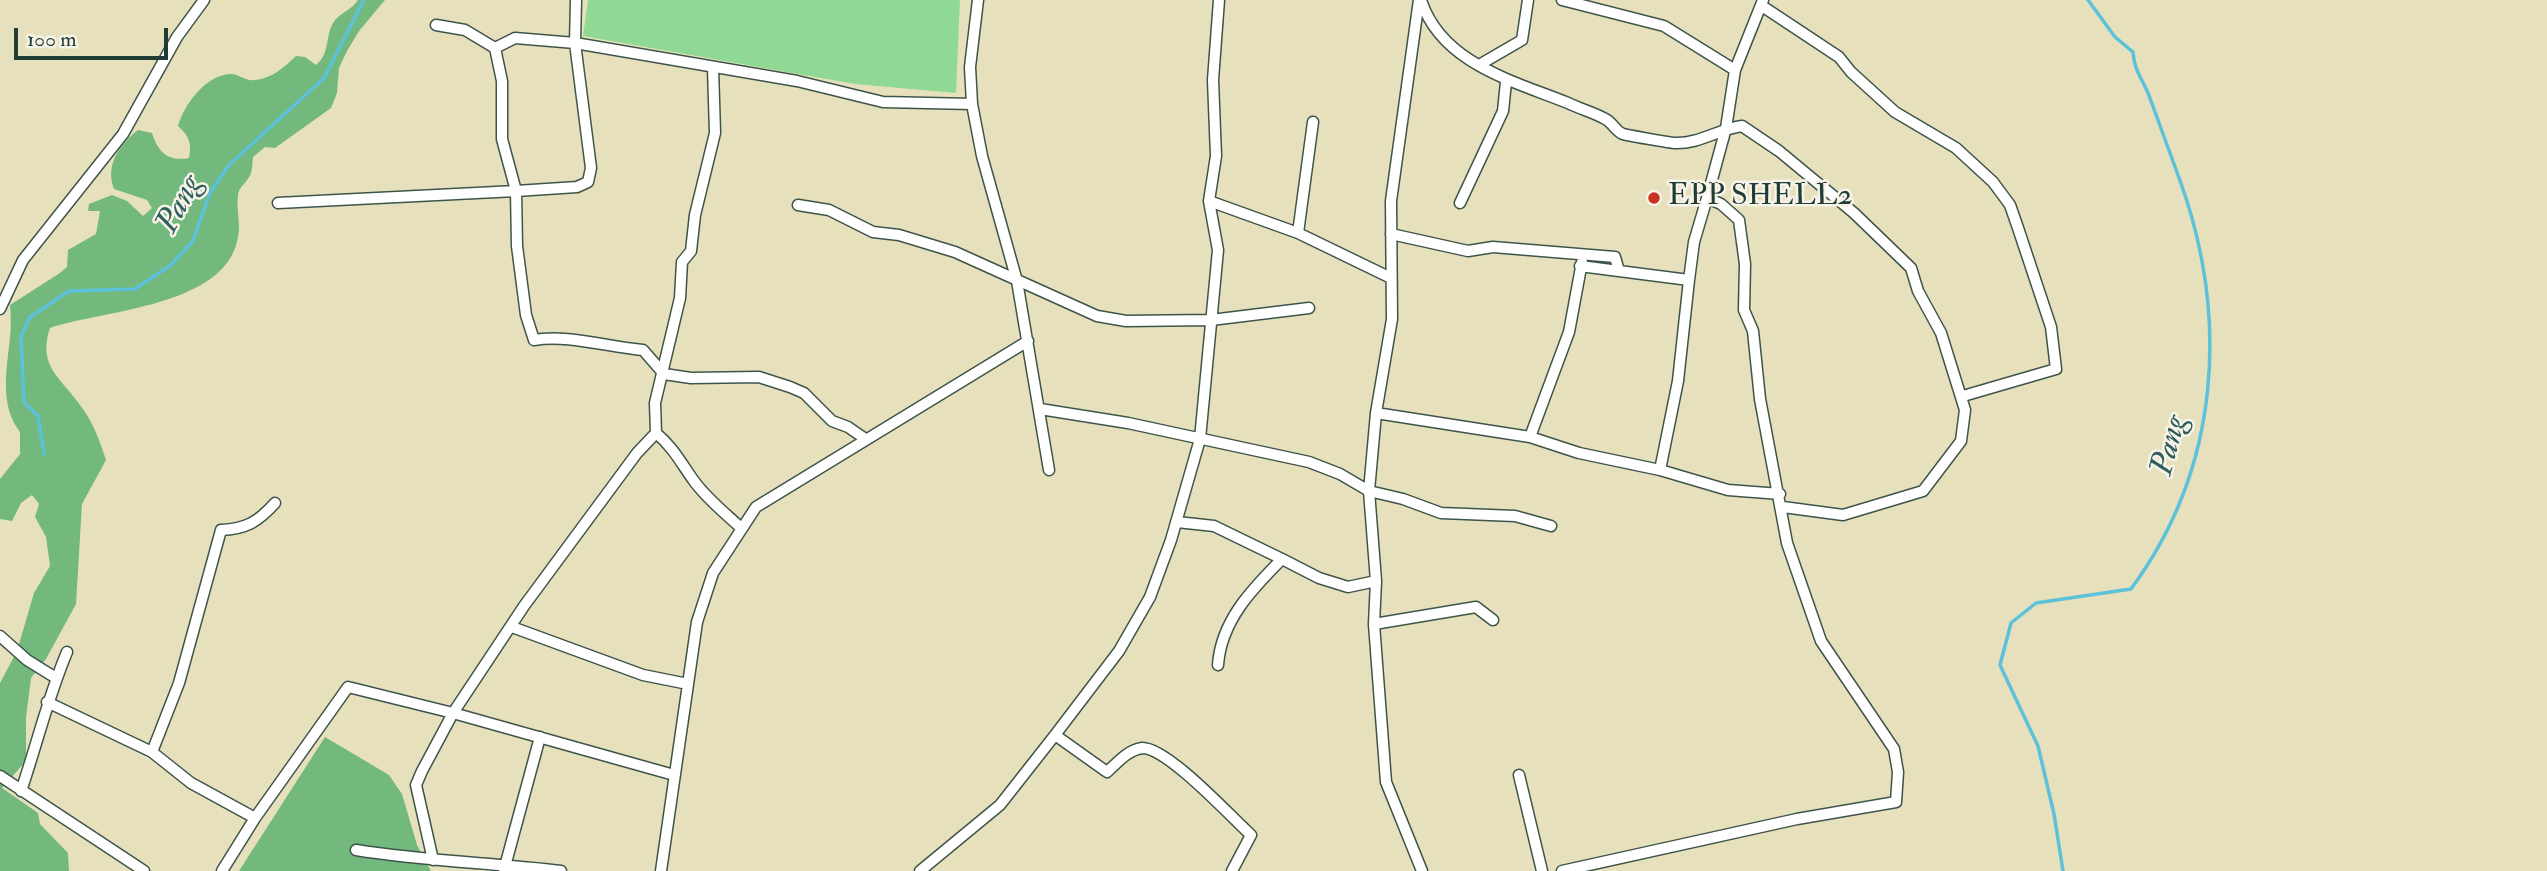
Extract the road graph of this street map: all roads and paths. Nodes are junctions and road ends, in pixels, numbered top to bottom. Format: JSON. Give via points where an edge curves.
{"nodes":[{"id":1,"x":204,"y":0,"type":"edge"},
{"id":2,"x":576,"y":0,"type":"edge"},
{"id":3,"x":978,"y":0,"type":"edge"},
{"id":4,"x":1219,"y":0,"type":"edge"},
{"id":5,"x":1420,"y":0,"type":"edge"},
{"id":6,"x":1528,"y":0,"type":"edge"},
{"id":7,"x":1562,"y":0,"type":"edge"},
{"id":8,"x":1762,"y":3,"type":"edge"},
{"id":9,"x":436,"y":25,"type":"dead end"},
{"id":10,"x":575,"y":43,"type":"junction"},
{"id":11,"x":495,"y":48,"type":"junction"},
{"id":12,"x":1479,"y":65,"type":"junction"},
{"id":13,"x":713,"y":68,"type":"junction"},
{"id":14,"x":1735,"y":70,"type":"junction"},
{"id":15,"x":1506,"y":82,"type":"junction"},
{"id":16,"x":972,"y":104,"type":"junction"},
{"id":17,"x":1313,"y":122,"type":"dead end"},
{"id":18,"x":1726,"y":128,"type":"junction"},
{"id":19,"x":516,"y":191,"type":"junction"},
{"id":20,"x":1706,"y":198,"type":"junction"},
{"id":21,"x":1209,"y":201,"type":"junction"},
{"id":22,"x":278,"y":203,"type":"dead end"},
{"id":23,"x":1460,"y":203,"type":"dead end"},
{"id":24,"x":798,"y":205,"type":"dead end"},
{"id":25,"x":1298,"y":233,"type":"junction"},
{"id":26,"x":1391,"y":234,"type":"junction"},
{"id":27,"x":1582,"y":261,"type":"junction"},
{"id":28,"x":1391,"y":278,"type":"junction"},
{"id":29,"x":1689,"y":280,"type":"junction"},
{"id":30,"x":1017,"y":281,"type":"junction"},
{"id":31,"x":1310,"y":308,"type":"dead end"},
{"id":32,"x":0,"y":309,"type":"edge"},
{"id":33,"x":1211,"y":320,"type":"junction"},
{"id":34,"x":1028,"y":341,"type":"junction"},
{"id":35,"x":664,"y":374,"type":"junction"},
{"id":36,"x":1963,"y":396,"type":"junction"},
{"id":37,"x":1040,"y":408,"type":"junction"},
{"id":38,"x":1376,"y":413,"type":"junction"},
{"id":39,"x":656,"y":433,"type":"junction"},
{"id":40,"x":1530,"y":437,"type":"junction"},
{"id":41,"x":864,"y":438,"type":"junction"},
{"id":42,"x":1199,"y":439,"type":"junction"},
{"id":43,"x":1049,"y":470,"type":"dead end"},
{"id":44,"x":1660,"y":470,"type":"junction"},
{"id":45,"x":1369,"y":491,"type":"junction"},
{"id":46,"x":1780,"y":494,"type":"junction"},
{"id":47,"x":275,"y":503,"type":"dead end"},
{"id":48,"x":1783,"y":507,"type":"junction"},
{"id":49,"x":1177,"y":522,"type":"junction"},
{"id":50,"x":1551,"y":526,"type":"dead end"},
{"id":51,"x":741,"y":528,"type":"junction"},
{"id":52,"x":1282,"y":559,"type":"junction"},
{"id":53,"x":1376,"y":582,"type":"junction"},
{"id":54,"x":1493,"y":620,"type":"dead end"},
{"id":55,"x":1374,"y":624,"type":"junction"},
{"id":56,"x":512,"y":627,"type":"junction"},
{"id":57,"x":0,"y":636,"type":"edge"},
{"id":58,"x":67,"y":652,"type":"dead end"},
{"id":59,"x":1218,"y":665,"type":"dead end"},
{"id":60,"x":56,"y":678,"type":"junction"},
{"id":61,"x":688,"y":684,"type":"junction"},
{"id":62,"x":47,"y":702,"type":"junction"},
{"id":63,"x":453,"y":713,"type":"junction"},
{"id":64,"x":1055,"y":735,"type":"junction"},
{"id":65,"x":540,"y":737,"type":"junction"},
{"id":66,"x":152,"y":752,"type":"junction"},
{"id":67,"x":674,"y":775,"type":"junction"},
{"id":68,"x":1518,"y":775,"type":"dead end"},
{"id":69,"x":0,"y":776,"type":"edge"},
{"id":70,"x":20,"y":791,"type":"junction"},
{"id":71,"x":255,"y":818,"type":"junction"},
{"id":72,"x":356,"y":850,"type":"dead end"},
{"id":73,"x":433,"y":860,"type":"junction"},
{"id":74,"x":504,"y":868,"type":"edge"},
{"id":75,"x":144,"y":871,"type":"edge"},
{"id":76,"x":222,"y":871,"type":"edge"},
{"id":77,"x":561,"y":871,"type":"edge"},
{"id":78,"x":661,"y":871,"type":"edge"},
{"id":79,"x":920,"y":871,"type":"edge"},
{"id":80,"x":1232,"y":871,"type":"edge"},
{"id":81,"x":1422,"y":871,"type":"edge"},
{"id":82,"x":1542,"y":871,"type":"edge"},
{"id":83,"x":1562,"y":871,"type":"edge"}],
"edges":[{"from":1,"to":32,"type":"street","via":[[177,37],[123,134],[23,260]]},
{"from":2,"to":10,"type":"street"},
{"from":3,"to":16,"type":"street","via":[[970,67]]},
{"from":4,"to":21,"type":"street","via":[[1213,80],[1216,156]]},
{"from":5,"to":12,"type":"street","via":[[1438,33]]},
{"from":5,"to":26,"type":"street","via":[[1391,201]]},
{"from":6,"to":12,"type":"street","via":[[1522,40]]},
{"from":7,"to":14,"type":"street","via":[[1664,26]]},
{"from":8,"to":14,"type":"street"},
{"from":8,"to":36,"type":"street","via":[[1839,57],[1895,112],[1956,148],[2010,205],[2051,327],[2056,369]]},
{"from":9,"to":11,"type":"street","via":[[465,30]]},
{"from":10,"to":11,"type":"street","via":[[515,38]]},
{"from":10,"to":13,"type":"street"},
{"from":10,"to":19,"type":"street","via":[[591,168],[588,182],[577,187]]},
{"from":11,"to":19,"type":"street","via":[[502,81],[502,139]]},
{"from":12,"to":15,"type":"street"},
{"from":13,"to":16,"type":"street","via":[[797,81],[883,102]]},
{"from":13,"to":35,"type":"street","via":[[715,133],[691,251],[682,262],[680,298]]},
{"from":14,"to":18,"type":"street"},
{"from":15,"to":18,"type":"street","via":[[1607,120],[1622,134],[1675,143],[1706,138]]},
{"from":15,"to":23,"type":"street","via":[[1503,111]]},
{"from":16,"to":30,"type":"street"},
{"from":17,"to":25,"type":"street"},
{"from":18,"to":20,"type":"street"},
{"from":18,"to":36,"type":"street","via":[[1742,126],[1779,151],[1911,268]]},
{"from":19,"to":22,"type":"street"},
{"from":19,"to":35,"type":"street","via":[[517,246],[534,341],[555,337],[643,349]]},
{"from":20,"to":29,"type":"street"},
{"from":20,"to":46,"type":"street","via":[[1739,220],[1745,264],[1744,310],[1753,331],[1760,399]]},
{"from":21,"to":25,"type":"street"},
{"from":21,"to":33,"type":"street","via":[[1218,250]]},
{"from":24,"to":30,"type":"street","via":[[829,210],[873,232],[899,234],[955,252]]},
{"from":25,"to":28,"type":"street"},
{"from":26,"to":27,"type":"street","via":[[1468,251],[1493,247]]},
{"from":26,"to":28,"type":"street"},
{"from":27,"to":29,"type":"street","via":[[1615,257],[1619,271]]},
{"from":27,"to":40,"type":"street","via":[[1569,332]]},
{"from":28,"to":38,"type":"street","via":[[1392,319]]},
{"from":29,"to":44,"type":"street","via":[[1678,381]]},
{"from":30,"to":33,"type":"street","via":[[1097,316],[1126,321]]},
{"from":30,"to":34,"type":"street"},
{"from":31,"to":33,"type":"street"},
{"from":33,"to":42,"type":"street"},
{"from":34,"to":37,"type":"street"},
{"from":34,"to":41,"type":"street"},
{"from":35,"to":39,"type":"street","via":[[655,404]]},
{"from":35,"to":41,"type":"street","via":[[759,377],[804,393],[832,421]]},
{"from":36,"to":48,"type":"street","via":[[1961,441],[1923,491],[1843,515]]},
{"from":37,"to":42,"type":"street"},
{"from":37,"to":43,"type":"street"},
{"from":38,"to":40,"type":"street"},
{"from":38,"to":45,"type":"street"},
{"from":39,"to":51,"type":"street","via":[[671,445],[695,482]]},
{"from":39,"to":56,"type":"street","via":[[565,548]]},
{"from":40,"to":44,"type":"street"},
{"from":41,"to":51,"type":"street","via":[[756,507]]},
{"from":42,"to":45,"type":"street","via":[[1309,462]]},
{"from":42,"to":49,"type":"street"},
{"from":44,"to":46,"type":"street","via":[[1728,490]]},
{"from":45,"to":50,"type":"street","via":[[1441,513],[1515,516]]},
{"from":45,"to":53,"type":"street"},
{"from":46,"to":48,"type":"street"},
{"from":47,"to":66,"type":"street","via":[[242,529],[221,530],[179,683]]},
{"from":48,"to":83,"type":"street","via":[[1787,543],[1821,641],[1894,749],[1896,802]]},
{"from":49,"to":52,"type":"street","via":[[1214,526]]},
{"from":49,"to":64,"type":"street","via":[[1150,597],[1119,651]]},
{"from":51,"to":61,"type":"street","via":[[713,573],[697,622]]},
{"from":52,"to":53,"type":"street","via":[[1348,587]]},
{"from":52,"to":59,"type":"street","via":[[1229,621]]},
{"from":53,"to":55,"type":"street"},
{"from":54,"to":55,"type":"street","via":[[1476,607]]},
{"from":55,"to":81,"type":"street","via":[[1386,782]]},
{"from":56,"to":61,"type":"street","via":[[643,675]]},
{"from":56,"to":63,"type":"street"},
{"from":57,"to":60,"type":"street"},
{"from":58,"to":60,"type":"street"},
{"from":60,"to":62,"type":"street"},
{"from":61,"to":67,"type":"street"},
{"from":62,"to":66,"type":"street"},
{"from":62,"to":70,"type":"street"},
{"from":63,"to":65,"type":"street"},
{"from":63,"to":71,"type":"street","via":[[348,687]]},
{"from":63,"to":73,"type":"street","via":[[416,785]]},
{"from":64,"to":79,"type":"street","via":[[1000,805]]},
{"from":64,"to":80,"type":"street","via":[[1107,772],[1131,751],[1146,748],[1169,759],[1251,835]]},
{"from":65,"to":67,"type":"street"},
{"from":65,"to":74,"type":"street"},
{"from":66,"to":71,"type":"street","via":[[191,783]]},
{"from":67,"to":78,"type":"street"},
{"from":68,"to":82,"type":"street"},
{"from":69,"to":70,"type":"street"},
{"from":70,"to":75,"type":"street"},
{"from":71,"to":76,"type":"street"},
{"from":72,"to":73,"type":"street"},
{"from":73,"to":74,"type":"street"},
{"from":74,"to":77,"type":"street"}]}
